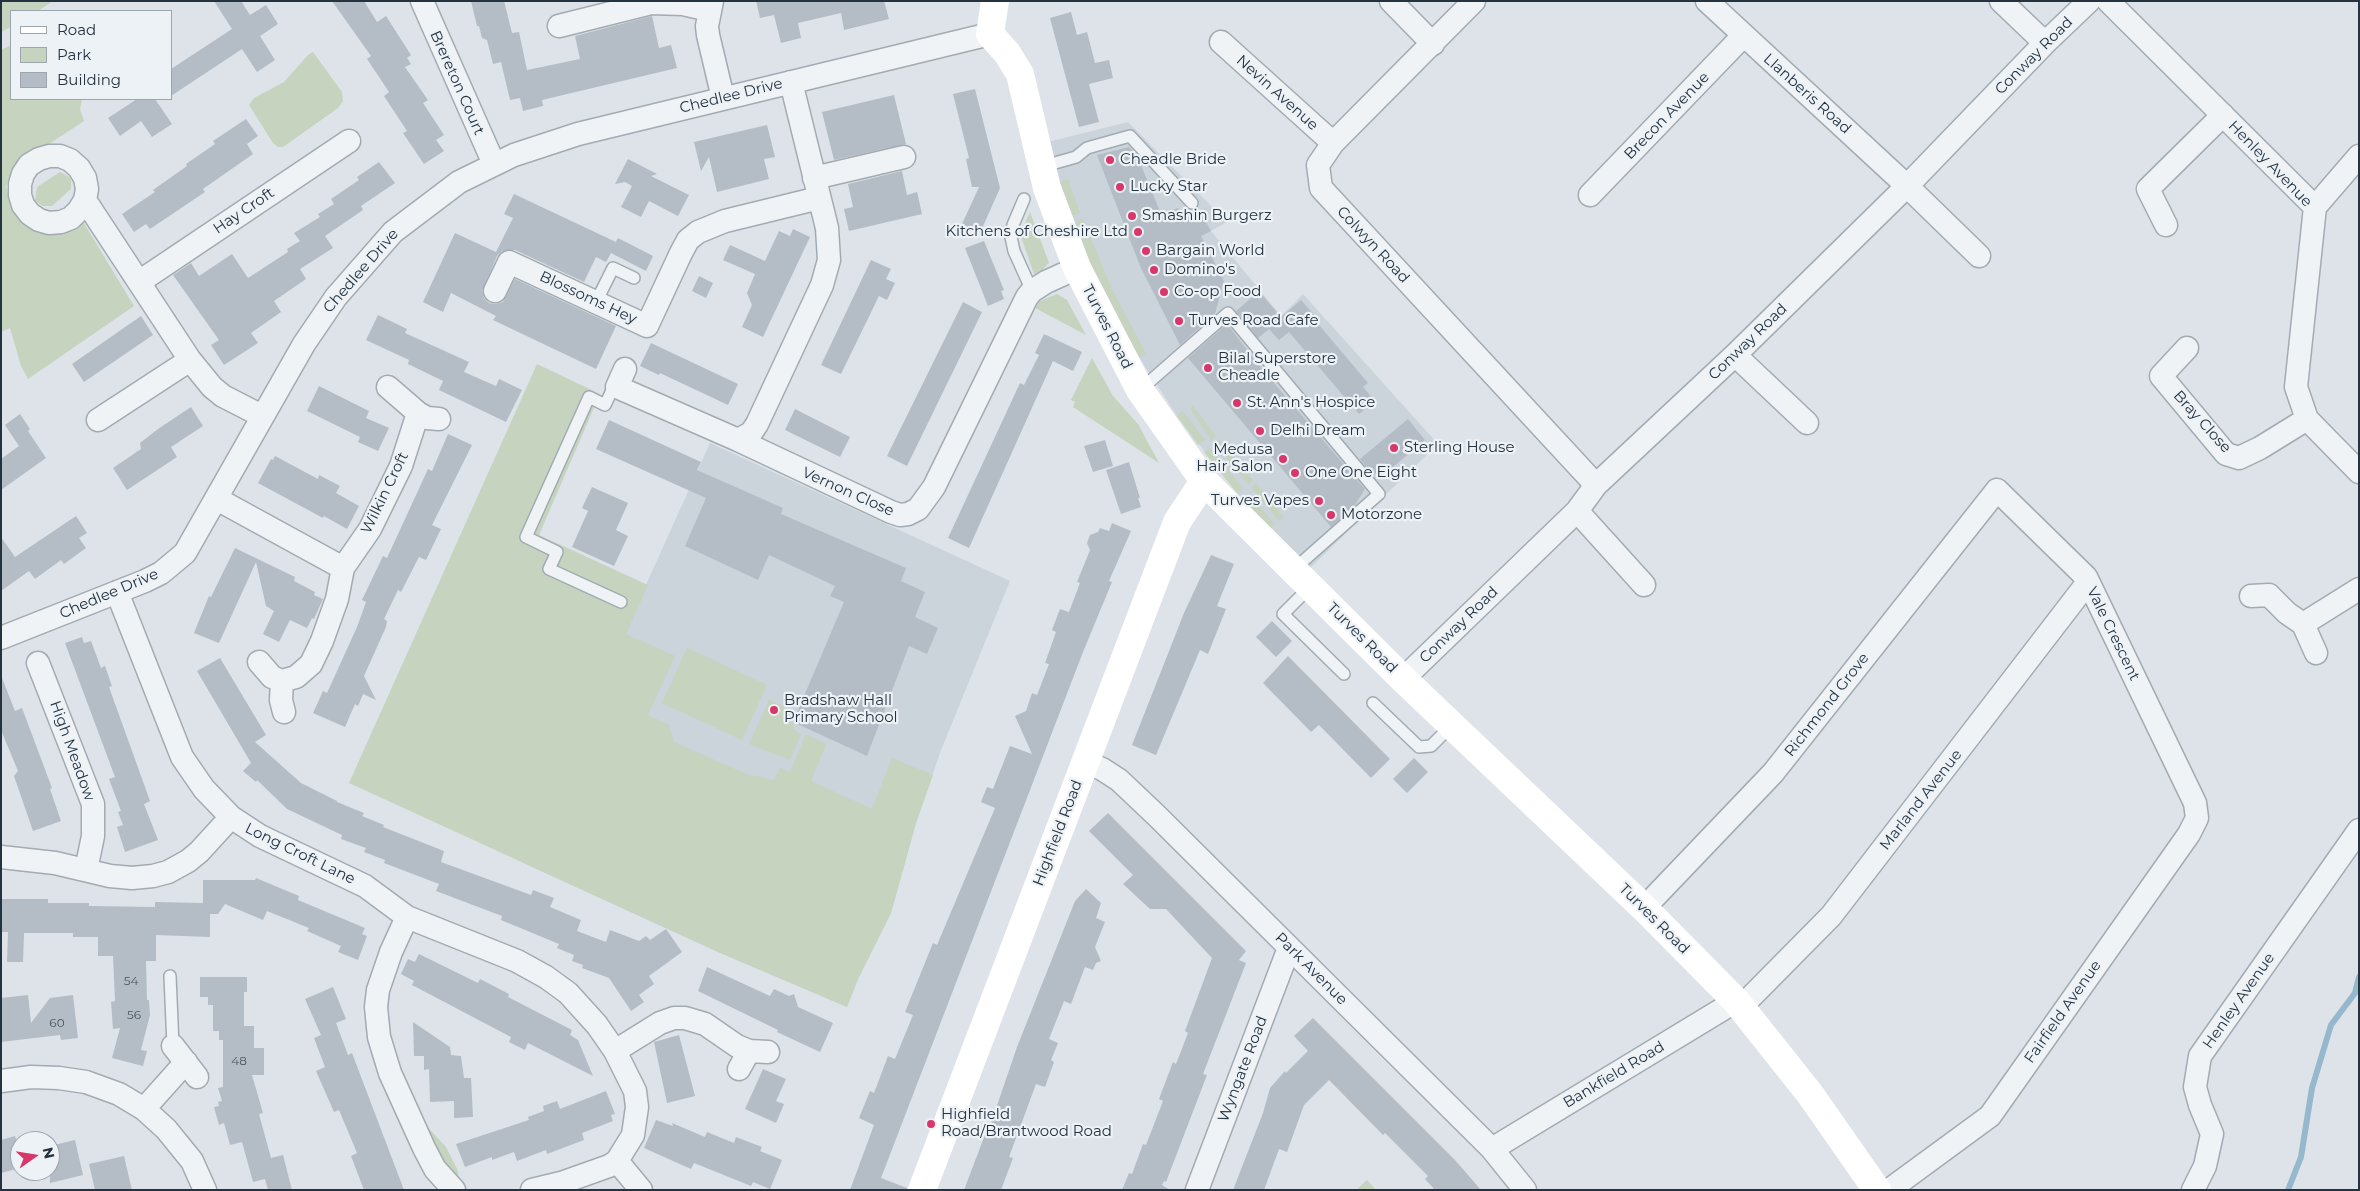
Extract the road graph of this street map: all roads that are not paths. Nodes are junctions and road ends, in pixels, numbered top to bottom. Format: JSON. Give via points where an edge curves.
{"nodes":[{"id":1,"x":422,"y":1,"type":"edge"},
{"id":2,"x":995,"y":1,"type":"edge"},
{"id":3,"x":1391,"y":1,"type":"edge"},
{"id":4,"x":1474,"y":1,"type":"edge"},
{"id":5,"x":1707,"y":1,"type":"edge"},
{"id":6,"x":2001,"y":1,"type":"edge"},
{"id":7,"x":2089,"y":1,"type":"edge"},
{"id":8,"x":2108,"y":1,"type":"edge"},
{"id":9,"x":710,"y":6,"type":"edge"},
{"id":10,"x":559,"y":26,"type":"dead end"},
{"id":11,"x":990,"y":34,"type":"junction"},
{"id":12,"x":1744,"y":36,"type":"junction"},
{"id":13,"x":1221,"y":42,"type":"dead end"},
{"id":14,"x":2045,"y":43,"type":"junction"},
{"id":15,"x":1433,"y":44,"type":"junction"},
{"id":16,"x":791,"y":82,"type":"junction"},
{"id":17,"x":723,"y":98,"type":"junction"},
{"id":18,"x":2223,"y":116,"type":"junction"},
{"id":19,"x":349,"y":141,"type":"dead end"},
{"id":20,"x":1333,"y":143,"type":"junction"},
{"id":21,"x":2359,"y":156,"type":"edge"},
{"id":22,"x":904,"y":157,"type":"dead end"},
{"id":23,"x":494,"y":164,"type":"junction"},
{"id":24,"x":1041,"y":167,"type":"junction"},
{"id":25,"x":1907,"y":186,"type":"junction"},
{"id":26,"x":817,"y":188,"type":"junction"},
{"id":27,"x":1590,"y":195,"type":"dead end"},
{"id":28,"x":1024,"y":198,"type":"dead end"},
{"id":29,"x":85,"y":200,"type":"dead end"},
{"id":30,"x":1192,"y":202,"type":"dead end"},
{"id":31,"x":2315,"y":207,"type":"junction"},
{"id":32,"x":2166,"y":225,"type":"dead end"},
{"id":33,"x":1979,"y":256,"type":"dead end"},
{"id":34,"x":1077,"y":268,"type":"junction"},
{"id":35,"x":634,"y":278,"type":"dead end"},
{"id":36,"x":139,"y":282,"type":"junction"},
{"id":37,"x":496,"y":291,"type":"dead end"},
{"id":38,"x":1032,"y":291,"type":"junction"},
{"id":39,"x":596,"y":302,"type":"junction"},
{"id":40,"x":2187,"y":348,"type":"dead end"},
{"id":41,"x":1735,"y":355,"type":"junction"},
{"id":42,"x":190,"y":360,"type":"junction"},
{"id":43,"x":616,"y":381,"type":"joint"},
{"id":44,"x":388,"y":387,"type":"dead end"},
{"id":45,"x":1140,"y":390,"type":"junction"},
{"id":46,"x":262,"y":416,"type":"junction"},
{"id":47,"x":2307,"y":419,"type":"junction"},
{"id":48,"x":98,"y":420,"type":"dead end"},
{"id":49,"x":1807,"y":423,"type":"dead end"},
{"id":50,"x":738,"y":440,"type":"junction"},
{"id":51,"x":2359,"y":472,"type":"edge"},
{"id":52,"x":1204,"y":482,"type":"junction"},
{"id":53,"x":1596,"y":485,"type":"junction"},
{"id":54,"x":1997,"y":490,"type":"joint"},
{"id":55,"x":217,"y":499,"type":"junction"},
{"id":56,"x":1577,"y":511,"type":"junction"},
{"id":57,"x":343,"y":568,"type":"junction"},
{"id":58,"x":1302,"y":578,"type":"junction"},
{"id":59,"x":2088,"y":582,"type":"junction"},
{"id":60,"x":1644,"y":585,"type":"dead end"},
{"id":61,"x":2359,"y":589,"type":"edge"},
{"id":62,"x":117,"y":592,"type":"junction"},
{"id":63,"x":2251,"y":596,"type":"dead end"},
{"id":64,"x":621,"y":602,"type":"dead end"},
{"id":65,"x":2303,"y":624,"type":"junction"},
{"id":66,"x":1,"y":638,"type":"edge"},
{"id":67,"x":2316,"y":653,"type":"dead end"},
{"id":68,"x":258,"y":662,"type":"dead end"},
{"id":69,"x":39,"y":663,"type":"dead end"},
{"id":70,"x":1344,"y":674,"type":"dead end"},
{"id":71,"x":1404,"y":679,"type":"junction"},
{"id":72,"x":282,"y":681,"type":"junction"},
{"id":73,"x":1373,"y":703,"type":"dead end"},
{"id":74,"x":284,"y":712,"type":"dead end"},
{"id":75,"x":1452,"y":725,"type":"junction"},
{"id":76,"x":1085,"y":762,"type":"junction"},
{"id":77,"x":2195,"y":803,"type":"joint"},
{"id":78,"x":231,"y":818,"type":"junction"},
{"id":79,"x":2359,"y":830,"type":"edge"},
{"id":80,"x":1,"y":857,"type":"edge"},
{"id":81,"x":86,"y":870,"type":"junction"},
{"id":82,"x":1644,"y":908,"type":"junction"},
{"id":83,"x":407,"y":916,"type":"junction"},
{"id":84,"x":1289,"y":948,"type":"junction"},
{"id":85,"x":170,"y":976,"type":"dead end"},
{"id":86,"x":1738,"y":1004,"type":"junction"},
{"id":87,"x":615,"y":1051,"type":"junction"},
{"id":88,"x":752,"y":1057,"type":"dead end"},
{"id":89,"x":185,"y":1062,"type":"joint"},
{"id":90,"x":1,"y":1081,"type":"edge"},
{"id":91,"x":144,"y":1109,"type":"junction"},
{"id":92,"x":1492,"y":1149,"type":"junction"},
{"id":93,"x":617,"y":1160,"type":"junction"},
{"id":94,"x":205,"y":1190,"type":"edge"},
{"id":95,"x":454,"y":1190,"type":"edge"},
{"id":96,"x":532,"y":1190,"type":"edge"},
{"id":97,"x":641,"y":1190,"type":"edge"},
{"id":98,"x":922,"y":1190,"type":"edge"},
{"id":99,"x":1197,"y":1190,"type":"edge"},
{"id":100,"x":1526,"y":1190,"type":"edge"},
{"id":101,"x":1877,"y":1190,"type":"edge"},
{"id":102,"x":1888,"y":1190,"type":"edge"},
{"id":103,"x":2193,"y":1190,"type":"edge"}],
"edges":[{"from":1,"to":23,"type":"street","name":"Brereton Court"},
{"from":2,"to":11,"type":"street"},
{"from":3,"to":15,"type":"street"},
{"from":4,"to":15,"type":"street","name":"Colwyn Road"},
{"from":5,"to":12,"type":"street","name":"Llanberis Road"},
{"from":6,"to":14,"type":"street"},
{"from":7,"to":14,"type":"street","name":"Conway Road"},
{"from":8,"to":18,"type":"street","name":"Henley Avenue"},
{"from":9,"to":10,"type":"street","via":[[651,3]]},
{"from":9,"to":17,"type":"street","via":[[709,43]]},
{"from":11,"to":16,"type":"street","name":"Chedlee Drive"},
{"from":11,"to":24,"type":"street","name":"Turves Road","via":[[1020,74]]},
{"from":12,"to":25,"type":"street","name":"Llanberis Road"},
{"from":12,"to":27,"type":"street","name":"Brecon Avenue"},
{"from":13,"to":20,"type":"street","name":"Nevin Avenue"},
{"from":14,"to":25,"type":"street","name":"Conway Road"},
{"from":15,"to":20,"type":"street","name":"Colwyn Road"},
{"from":16,"to":17,"type":"street","name":"Chedlee Drive"},
{"from":16,"to":26,"type":"street"},
{"from":17,"to":23,"type":"street","name":"Chedlee Drive","via":[[560,139]]},
{"from":18,"to":31,"type":"street","name":"Henley Avenue"},
{"from":18,"to":32,"type":"street","via":[[2148,189]]},
{"from":19,"to":36,"type":"street","name":"Hay Croft"},
{"from":20,"to":53,"type":"street","name":"Colwyn Road","via":[[1318,164],[1320,188]]},
{"from":21,"to":31,"type":"street"},
{"from":22,"to":26,"type":"street"},
{"from":23,"to":46,"type":"street","name":"Chedlee Drive","via":[[433,200],[376,249],[320,319]]},
{"from":24,"to":30,"type":"lane","via":[[1076,158],[1087,148],[1130,136]]},
{"from":24,"to":34,"type":"street","name":"Turves Road"},
{"from":25,"to":33,"type":"street","name":"Llanberis Road"},
{"from":25,"to":41,"type":"street","name":"Conway Road"},
{"from":26,"to":39,"type":"street","name":"Blossoms Hey","via":[[725,220],[688,240],[647,326]]},
{"from":26,"to":50,"type":"street","via":[[829,245],[829,260],[822,284],[757,424],[751,433]]},
{"from":28,"to":38,"type":"lane","via":[[1011,237]]},
{"from":29,"to":36,"type":"street"},
{"from":31,"to":47,"type":"street","name":"Henley Avenue","via":[[2296,387]]},
{"from":34,"to":38,"type":"street"},
{"from":34,"to":45,"type":"street","name":"Turves Road"},
{"from":35,"to":39,"type":"lane","via":[[613,268]]},
{"from":36,"to":42,"type":"street"},
{"from":37,"to":39,"type":"street","name":"Blossoms Hey","via":[[509,262]]},
{"from":38,"to":50,"type":"street","name":"Vernon Close","via":[[1023,303],[934,487],[918,509],[900,515],[891,512]]},
{"from":40,"to":47,"type":"street","name":"Bray Close","via":[[2160,376],[2226,454],[2239,458]]},
{"from":41,"to":49,"type":"street"},
{"from":41,"to":53,"type":"street","name":"Conway Road"},
{"from":42,"to":46,"type":"street","via":[[223,396]]},
{"from":42,"to":48,"type":"street"},
{"from":43,"to":50,"type":"street","name":"Vernon Close"},
{"from":43,"to":64,"type":"lane","via":[[605,404],[589,397],[526,537],[557,552],[549,568]]},
{"from":44,"to":57,"type":"street","name":"Wilkin Croft","via":[[429,416],[370,529]]},
{"from":45,"to":52,"type":"street","name":"Turves Road"},
{"from":45,"to":58,"type":"lane","via":[[1228,314],[1379,494]]},
{"from":46,"to":55,"type":"street","name":"Chedlee Drive"},
{"from":47,"to":51,"type":"street","name":"Henley Avenue"},
{"from":52,"to":58,"type":"street","name":"Turves Road"},
{"from":52,"to":76,"type":"street","name":"Highfield Road","via":[[1177,522]]},
{"from":53,"to":56,"type":"street","name":"Conway Road"},
{"from":54,"to":59,"type":"street","name":"Vale Crescent"},
{"from":54,"to":82,"type":"street","name":"Richmond Grove","via":[[1773,773]]},
{"from":55,"to":57,"type":"street"},
{"from":55,"to":62,"type":"street","name":"Chedlee Drive","via":[[194,541],[175,562],[160,573]]},
{"from":56,"to":60,"type":"street"},
{"from":56,"to":71,"type":"street","name":"Conway Road"},
{"from":57,"to":72,"type":"street","name":"Wilkin Croft","via":[[329,622],[311,664],[303,672]]},
{"from":58,"to":70,"type":"lane","via":[[1283,614]]},
{"from":58,"to":71,"type":"street","name":"Turves Road"},
{"from":59,"to":77,"type":"street","name":"Vale Crescent"},
{"from":59,"to":86,"type":"street","name":"Marland Avenue","via":[[1831,916]]},
{"from":61,"to":65,"type":"street"},
{"from":62,"to":66,"type":"street","name":"Chedlee Drive"},
{"from":62,"to":78,"type":"street","name":"Long Croft Lane","via":[[182,757],[204,789]]},
{"from":63,"to":65,"type":"street","via":[[2270,595]]},
{"from":65,"to":67,"type":"street"},
{"from":68,"to":72,"type":"street","via":[[272,677]]},
{"from":69,"to":81,"type":"street","name":"High Meadow","via":[[93,804],[94,836]]},
{"from":71,"to":75,"type":"street","name":"Turves Road"},
{"from":72,"to":74,"type":"street"},
{"from":73,"to":75,"type":"lane","via":[[1419,747],[1431,746]]},
{"from":75,"to":82,"type":"street","name":"Turves Road"},
{"from":76,"to":84,"type":"street","name":"Park Avenue","via":[[1119,780]]},
{"from":76,"to":98,"type":"street","name":"Highfield Road"},
{"from":77,"to":102,"type":"street","name":"Fairfield Avenue","via":[[2197,818],[2189,834],[1990,1116]]},
{"from":78,"to":81,"type":"street","via":[[199,852],[168,872],[132,878]]},
{"from":78,"to":83,"type":"street","name":"Long Croft Lane","via":[[260,836],[357,882]]},
{"from":79,"to":103,"type":"street","name":"Henley Avenue","via":[[2200,1056],[2195,1087],[2212,1134],[2205,1166]]},
{"from":80,"to":81,"type":"street"},
{"from":82,"to":86,"type":"street","name":"Turves Road"},
{"from":83,"to":87,"type":"street","name":"Long Croft Lane","via":[[517,961],[546,977],[584,1010]]},
{"from":83,"to":95,"type":"street","via":[[378,990],[379,1037],[390,1073],[424,1148],[435,1169]]},
{"from":84,"to":92,"type":"street","name":"Park Avenue"},
{"from":84,"to":99,"type":"street","name":"Wyngate Road"},
{"from":85,"to":89,"type":"lane"},
{"from":86,"to":92,"type":"street","name":"Bankfield Road"},
{"from":86,"to":101,"type":"street","name":"Turves Road","via":[[1810,1094]]},
{"from":87,"to":88,"type":"street","via":[[660,1023],[680,1018],[705,1024]]},
{"from":87,"to":93,"type":"street","name":"Long Croft Lane","via":[[628,1075],[637,1107],[633,1135]]},
{"from":89,"to":91,"type":"street"},
{"from":90,"to":91,"type":"street","via":[[31,1077],[86,1082],[119,1094]]},
{"from":91,"to":94,"type":"street","via":[[166,1129],[192,1161]]},
{"from":92,"to":100,"type":"street","name":"Park Avenue"},
{"from":93,"to":96,"type":"street","name":"Long Croft Lane","via":[[596,1172]]},
{"from":93,"to":97,"type":"street"}]}
